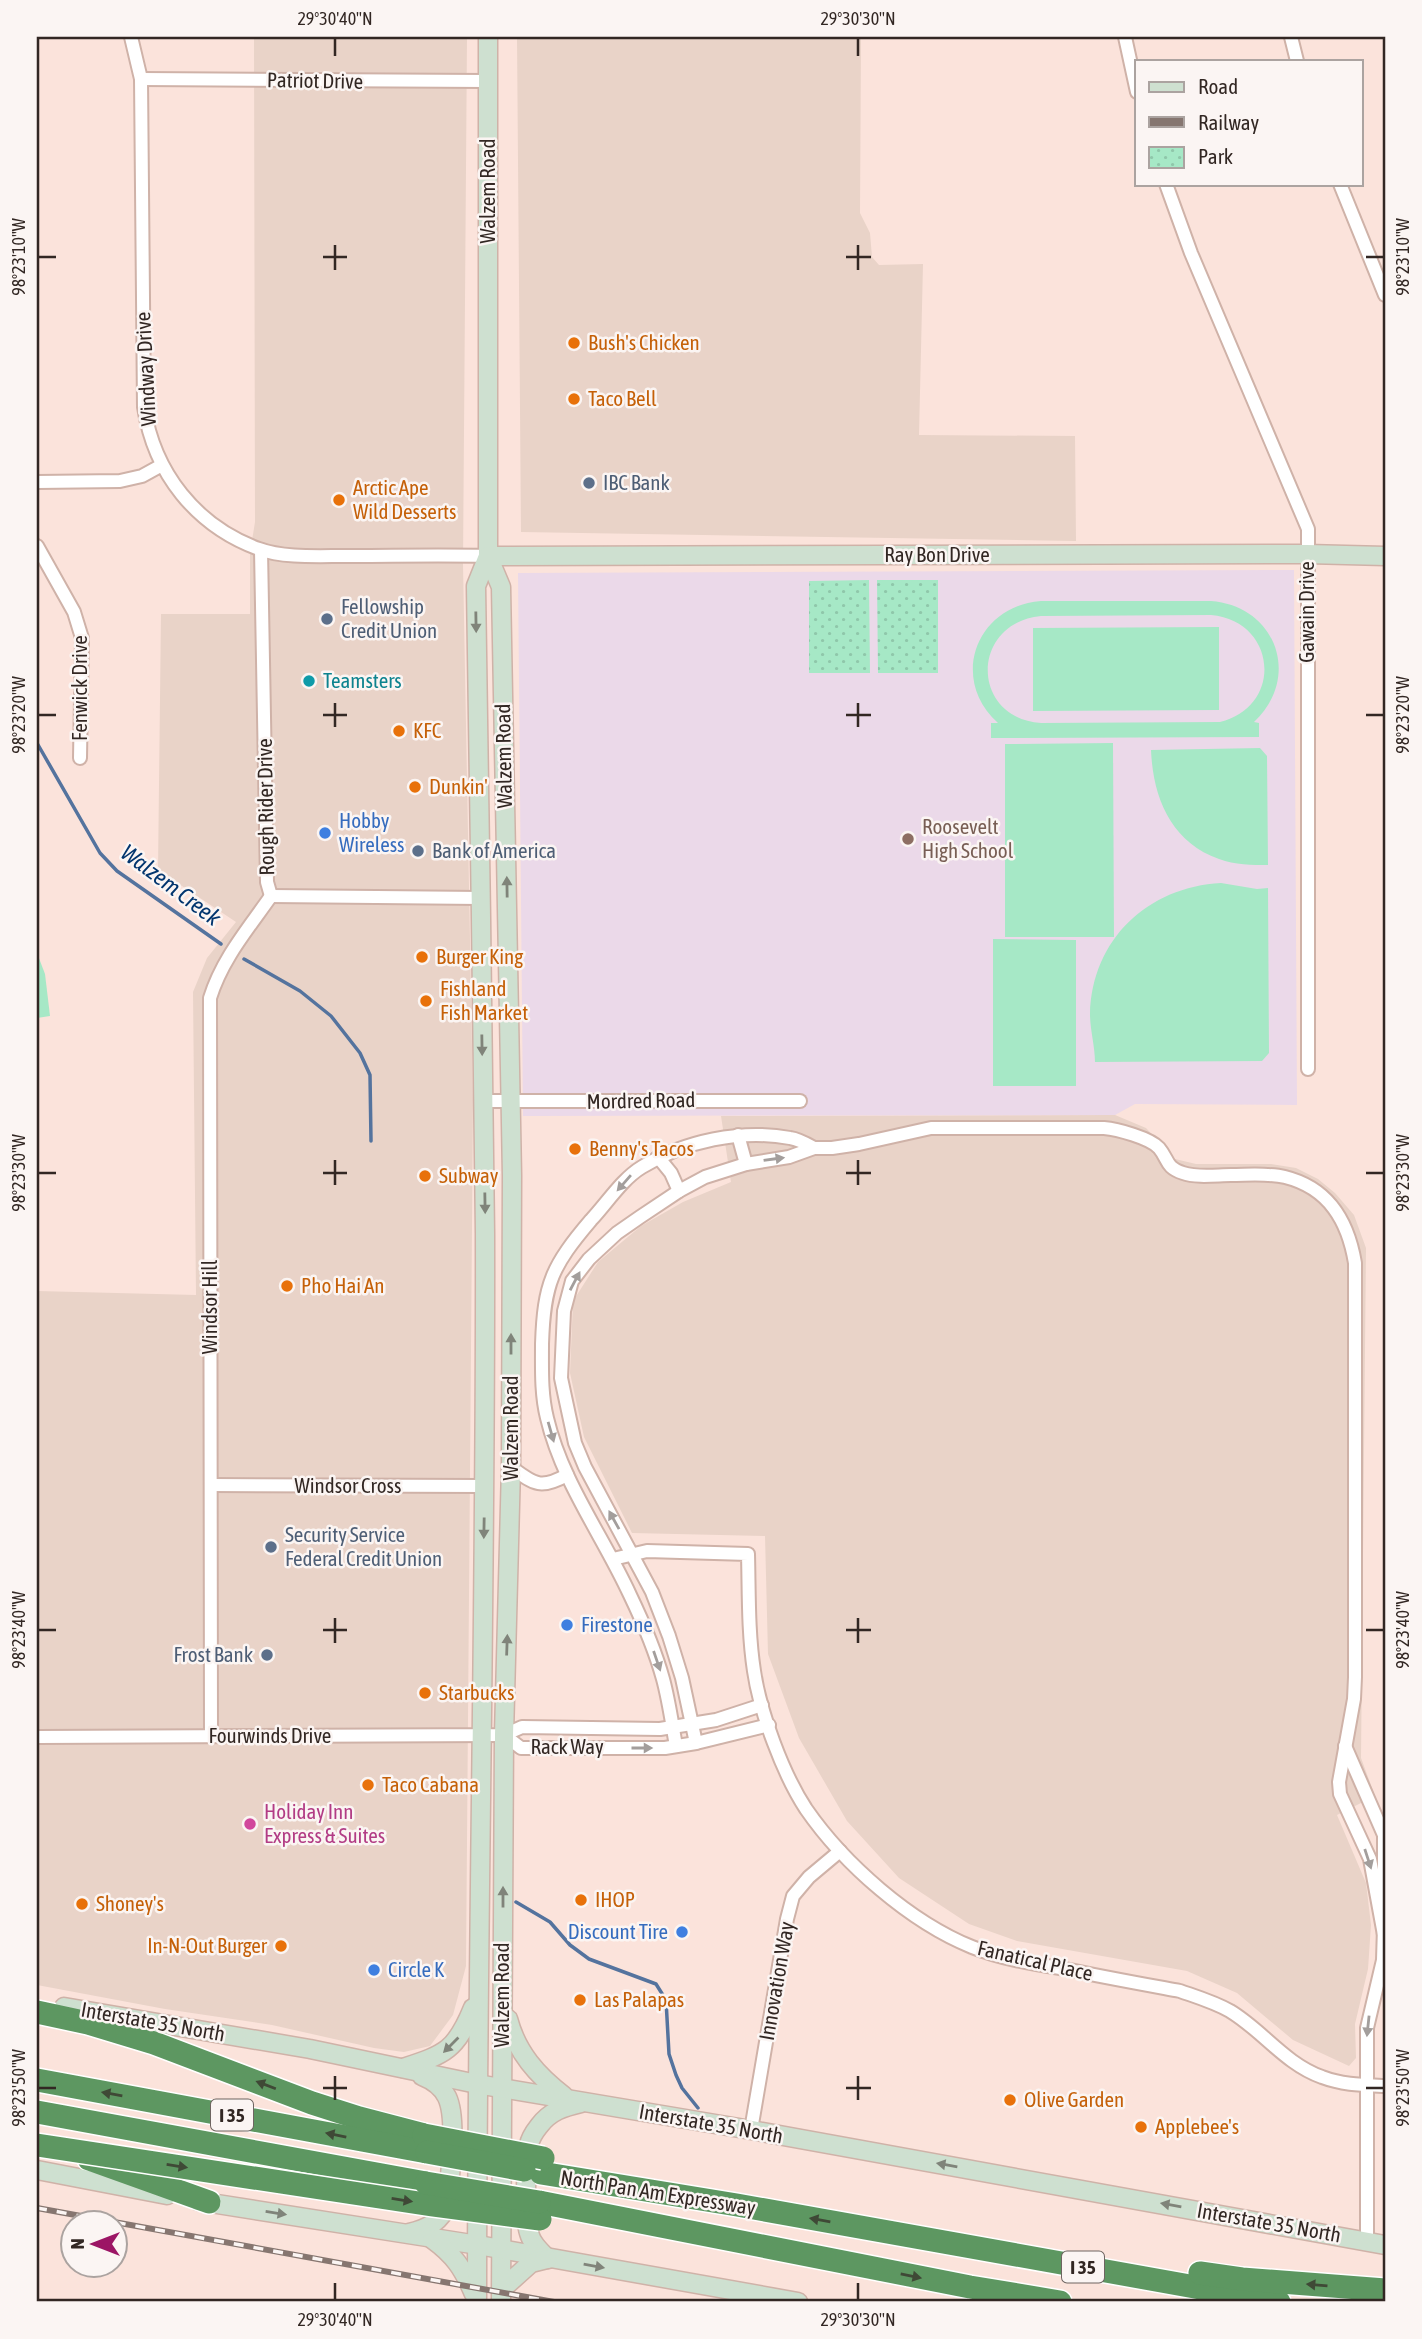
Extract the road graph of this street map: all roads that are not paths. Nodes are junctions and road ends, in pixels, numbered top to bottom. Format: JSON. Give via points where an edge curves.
{"nodes":[{"id":1,"x":131,"y":37,"type":"edge"},
{"id":2,"x":488,"y":37,"type":"edge"},
{"id":3,"x":1125,"y":37,"type":"edge"},
{"id":4,"x":1291,"y":37,"type":"edge"},
{"id":5,"x":1297,"y":60,"type":"edge"},
{"id":6,"x":141,"y":79,"type":"junction"},
{"id":7,"x":488,"y":81,"type":"junction"},
{"id":8,"x":1135,"y":83,"type":"edge"},
{"id":9,"x":1167,"y":186,"type":"edge"},
{"id":10,"x":1341,"y":186,"type":"edge"},
{"id":11,"x":1385,"y":295,"type":"edge"},
{"id":12,"x":162,"y":465,"type":"junction"},
{"id":13,"x":37,"y":482,"type":"edge"},
{"id":14,"x":37,"y":546,"type":"edge"},
{"id":15,"x":261,"y":550,"type":"junction"},
{"id":16,"x":1307,"y":554,"type":"junction"},
{"id":17,"x":488,"y":556,"type":"junction"},
{"id":18,"x":1385,"y":556,"type":"edge"},
{"id":19,"x":80,"y":758,"type":"dead end"},
{"id":20,"x":271,"y":896,"type":"junction"},
{"id":21,"x":481,"y":898,"type":"junction"},
{"id":22,"x":509,"y":992,"type":"junction"},
{"id":23,"x":1308,"y":1069,"type":"dead end"},
{"id":24,"x":483,"y":1101,"type":"junction"},
{"id":25,"x":800,"y":1101,"type":"dead end"},
{"id":26,"x":512,"y":1102,"type":"junction"},
{"id":27,"x":738,"y":1135,"type":"junction"},
{"id":28,"x":814,"y":1147,"type":"junction"},
{"id":29,"x":658,"y":1157,"type":"junction"},
{"id":30,"x":746,"y":1164,"type":"junction"},
{"id":31,"x":679,"y":1191,"type":"junction"},
{"id":32,"x":511,"y":1467,"type":"junction"},
{"id":33,"x":567,"y":1475,"type":"junction"},
{"id":34,"x":211,"y":1485,"type":"junction"},
{"id":35,"x":484,"y":1486,"type":"junction"},
{"id":36,"x":633,"y":1553,"type":"junction"},
{"id":37,"x":613,"y":1559,"type":"junction"},
{"id":38,"x":509,"y":1580,"type":"junction"},
{"id":39,"x":762,"y":1705,"type":"junction"},
{"id":40,"x":692,"y":1725,"type":"junction"},
{"id":41,"x":769,"y":1725,"type":"junction"},
{"id":42,"x":672,"y":1727,"type":"junction"},
{"id":43,"x":482,"y":1735,"type":"junction"},
{"id":44,"x":504,"y":1735,"type":"junction"},
{"id":45,"x":211,"y":1736,"type":"junction"},
{"id":46,"x":37,"y":1737,"type":"edge"},
{"id":47,"x":696,"y":1743,"type":"junction"},
{"id":48,"x":676,"y":1746,"type":"junction"},
{"id":49,"x":1345,"y":1746,"type":"junction"},
{"id":50,"x":1366,"y":1795,"type":"junction"},
{"id":51,"x":1344,"y":1805,"type":"junction"},
{"id":52,"x":841,"y":1851,"type":"junction"},
{"id":53,"x":1384,"y":1935,"type":"edge"},
{"id":54,"x":1383,"y":1960,"type":"junction"},
{"id":55,"x":1385,"y":1974,"type":"edge"},
{"id":56,"x":502,"y":1995,"type":"junction"},
{"id":57,"x":478,"y":1998,"type":"junction"},
{"id":58,"x":37,"y":2003,"type":"edge"},
{"id":59,"x":37,"y":2012,"type":"edge"},
{"id":60,"x":403,"y":2068,"type":"junction"},
{"id":61,"x":37,"y":2080,"type":"edge"},
{"id":62,"x":477,"y":2084,"type":"junction"},
{"id":63,"x":1367,"y":2085,"type":"junction"},
{"id":64,"x":1385,"y":2086,"type":"edge"},
{"id":65,"x":502,"y":2088,"type":"junction"},
{"id":66,"x":576,"y":2100,"type":"junction"},
{"id":67,"x":37,"y":2112,"type":"edge"},
{"id":68,"x":751,"y":2130,"type":"junction"},
{"id":69,"x":37,"y":2142,"type":"edge"},
{"id":70,"x":425,"y":2143,"type":"junction"},
{"id":71,"x":37,"y":2170,"type":"edge"},
{"id":72,"x":209,"y":2203,"type":"junction"},
{"id":73,"x":540,"y":2211,"type":"junction"},
{"id":74,"x":887,"y":2232,"type":"junction"},
{"id":75,"x":407,"y":2234,"type":"junction"},
{"id":76,"x":429,"y":2237,"type":"junction"},
{"id":77,"x":1367,"y":2241,"type":"junction"},
{"id":78,"x":478,"y":2245,"type":"junction"},
{"id":79,"x":1385,"y":2245,"type":"edge"},
{"id":80,"x":502,"y":2249,"type":"junction"},
{"id":81,"x":548,"y":2259,"type":"junction"},
{"id":82,"x":1385,"y":2290,"type":"edge"},
{"id":83,"x":501,"y":2296,"type":"edge"},
{"id":84,"x":477,"y":2302,"type":"edge"},
{"id":85,"x":798,"y":2302,"type":"edge"},
{"id":86,"x":1060,"y":2302,"type":"edge"},
{"id":87,"x":1279,"y":2302,"type":"edge"}],
"edges":[{"from":1,"to":6,"type":"street","name":"Windway Drive"},
{"from":2,"to":7,"type":"main road","name":"Walzem Road"},
{"from":3,"to":8,"type":"street"},
{"from":4,"to":5,"type":"street"},
{"from":6,"to":7,"type":"street","name":"Patriot Drive"},
{"from":6,"to":12,"type":"street","name":"Windway Drive","via":[[143,390],[147,424]]},
{"from":7,"to":17,"type":"main road","name":"Walzem Road"},
{"from":9,"to":16,"type":"street","name":"Gawain Drive","via":[[1308,529]]},
{"from":10,"to":11,"type":"street"},
{"from":12,"to":13,"type":"street","via":[[120,481]]},
{"from":12,"to":15,"type":"street","name":"Windway Drive","via":[[199,513]]},
{"from":14,"to":19,"type":"street","name":"Fenwick Drive","via":[[82,638]]},
{"from":15,"to":17,"type":"street","name":"Windway Drive","via":[[304,556]]},
{"from":15,"to":20,"type":"street","name":"Rough Rider Drive","via":[[267,882]]},
{"from":16,"to":17,"type":"main road","name":"Ray Bon Drive"},
{"from":16,"to":18,"type":"main road","name":"Ray Bon Drive"},
{"from":16,"to":23,"type":"street","name":"Gawain Drive"},
{"from":17,"to":21,"type":"main road","name":"Walzem Road","one_way":true,"via":[[476,586]]},
{"from":22,"to":17,"type":"main road","name":"Walzem Road","one_way":true,"via":[[501,587]]},
{"from":20,"to":21,"type":"street","name":"Rough Rider Drive"},
{"from":20,"to":34,"type":"street","name":"Windsor Hill","via":[[217,975],[210,998]]},
{"from":21,"to":22,"type":"main road","via":[[495,912]]},
{"from":21,"to":24,"type":"main road","name":"Walzem Road","one_way":true},
{"from":22,"to":26,"type":"main road","name":"Walzem Road"},
{"from":24,"to":26,"type":"street","name":"Mordred Road"},
{"from":24,"to":35,"type":"main road","name":"Walzem Road","one_way":true},
{"from":25,"to":26,"type":"street","name":"Mordred Road"},
{"from":32,"to":26,"type":"main road","name":"Walzem Road","one_way":true},
{"from":27,"to":28,"type":"street","via":[[793,1138]]},
{"from":27,"to":29,"type":"street"},
{"from":27,"to":30,"type":"street"},
{"from":30,"to":28,"type":"street","one_way":true,"via":[[789,1157]]},
{"from":28,"to":49,"type":"street","via":[[859,1144],[932,1128],[1104,1128],[1123,1130],[1154,1143],[1169,1167],[1186,1175],[1284,1177],[1328,1201],[1342,1219],[1355,1263],[1355,1676]]},
{"from":29,"to":31,"type":"street"},
{"from":29,"to":33,"type":"street","one_way":true,"via":[[634,1172],[573,1241],[548,1286],[541,1378],[546,1416]]},
{"from":30,"to":31,"type":"street"},
{"from":36,"to":31,"type":"street","one_way":true,"via":[[575,1443],[561,1378],[564,1311],[572,1281],[589,1259],[617,1233]]},
{"from":32,"to":33,"type":"street","via":[[541,1485]]},
{"from":32,"to":38,"type":"main road","name":"Walzem Road"},
{"from":33,"to":37,"type":"street"},
{"from":34,"to":35,"type":"street","name":"Windsor Cross"},
{"from":34,"to":45,"type":"street","name":"Windsor Hill"},
{"from":35,"to":38,"type":"main road","via":[[494,1488],[498,1496]]},
{"from":35,"to":43,"type":"main road","name":"Walzem Road","one_way":true},
{"from":36,"to":37,"type":"street"},
{"from":36,"to":39,"type":"street","name":"Fanatical Place","via":[[748,1554],[748,1615]]},
{"from":36,"to":40,"type":"street","via":[[669,1636]]},
{"from":37,"to":42,"type":"street","one_way":true,"via":[[660,1670]]},
{"from":44,"to":38,"type":"main road","name":"Walzem Road","one_way":true},
{"from":39,"to":40,"type":"street","name":"Rack Way"},
{"from":39,"to":41,"type":"street","name":"Fanatical Place"},
{"from":40,"to":42,"type":"street","name":"Rack Way"},
{"from":40,"to":47,"type":"street"},
{"from":41,"to":47,"type":"street","name":"Rack Way"},
{"from":41,"to":52,"type":"street","name":"Fanatical Place","via":[[783,1766],[806,1809]]},
{"from":42,"to":44,"type":"street","name":"Rack Way","via":[[522,1727]]},
{"from":42,"to":48,"type":"street"},
{"from":43,"to":44,"type":"street","name":"Fourwinds Drive"},
{"from":43,"to":45,"type":"street","name":"Fourwinds Drive"},
{"from":43,"to":57,"type":"main road","name":"Walzem Road"},
{"from":44,"to":48,"type":"street","name":"Rack Way","one_way":true,"via":[[521,1748]]},
{"from":56,"to":44,"type":"main road","name":"Walzem Road","one_way":true},
{"from":45,"to":46,"type":"street","name":"Fourwinds Drive"},
{"from":47,"to":48,"type":"street","name":"Rack Way"},
{"from":49,"to":50,"type":"street"},
{"from":49,"to":51,"type":"street","via":[[1339,1782]]},
{"from":50,"to":51,"type":"street"},
{"from":50,"to":53,"type":"street","via":[[1384,1835]]},
{"from":51,"to":53,"type":"street","one_way":true,"via":[[1370,1859]]},
{"from":52,"to":63,"type":"street","name":"Fanatical Place","via":[[883,1892],[928,1925],[971,1947],[1205,1999],[1231,2012],[1289,2059],[1319,2076],[1348,2085]]},
{"from":52,"to":68,"type":"street","name":"Innovation Way","via":[[793,1896]]},
{"from":53,"to":54,"type":"street"},
{"from":54,"to":55,"type":"street"},
{"from":54,"to":63,"type":"street","one_way":true,"via":[[1367,2028]]},
{"from":56,"to":65,"type":"main road","name":"Walzem Road"},
{"from":56,"to":66,"type":"main road","via":[[523,2056],[543,2079]]},
{"from":57,"to":60,"type":"main road","one_way":true,"via":[[450,2048]]},
{"from":57,"to":62,"type":"main road","name":"Walzem Road"},
{"from":58,"to":60,"type":"main road","name":"Interstate 35 North"},
{"from":70,"to":59,"type":"highway","one_way":true,"via":[[154,2043]]},
{"from":60,"to":62,"type":"main road","name":"Interstate 35 North"},
{"from":60,"to":75,"type":"main road","via":[[444,2092],[452,2125],[445,2211],[428,2228]]},
{"from":70,"to":61,"type":"highway","name":"North Pan Am Expressway","number":"I 35","one_way":true},
{"from":62,"to":65,"type":"main road","name":"Interstate 35 North"},
{"from":62,"to":78,"type":"main road","name":"Walzem Road"},
{"from":63,"to":64,"type":"street","name":"Fanatical Place"},
{"from":63,"to":77,"type":"street"},
{"from":65,"to":66,"type":"main road","name":"Interstate 35 North"},
{"from":65,"to":80,"type":"main road","name":"Walzem Road"},
{"from":66,"to":68,"type":"main road","name":"Interstate 35 North"},
{"from":66,"to":81,"type":"main road","via":[[548,2115],[529,2143],[528,2233]]},
{"from":67,"to":73,"type":"highway","name":"North Pan Am Expressway","number":"I 35","bridge":true,"via":[[426,2183]]},
{"from":77,"to":68,"type":"main road","name":"Interstate 35 North","one_way":true},
{"from":69,"to":72,"type":"highway"},
{"from":69,"to":73,"type":"highway","one_way":true,"bridge":true,"via":[[432,2205]]},
{"from":74,"to":70,"type":"highway","name":"North Pan Am Expressway","number":"I 35","one_way":true,"bridge":true},
{"from":71,"to":72,"type":"main road"},
{"from":72,"to":75,"type":"main road","one_way":true},
{"from":73,"to":86,"type":"highway","name":"North Pan Am Expressway","number":"I 35","one_way":true},
{"from":82,"to":74,"type":"highway","one_way":true,"via":[[1242,2279],[1069,2250]]},
{"from":74,"to":87,"type":"highway","name":"North Pan Am Expressway","number":"I 35"},
{"from":75,"to":76,"type":"main road"},
{"from":76,"to":78,"type":"main road"},
{"from":76,"to":84,"type":"main road","via":[[465,2272]]},
{"from":77,"to":79,"type":"main road","name":"Interstate 35 North"},
{"from":78,"to":80,"type":"main road"},
{"from":78,"to":84,"type":"main road","name":"Walzem Road"},
{"from":80,"to":81,"type":"main road"},
{"from":80,"to":83,"type":"main road","name":"Walzem Road"},
{"from":81,"to":83,"type":"main road","via":[[531,2263]]},
{"from":81,"to":85,"type":"main road","one_way":true}]}
